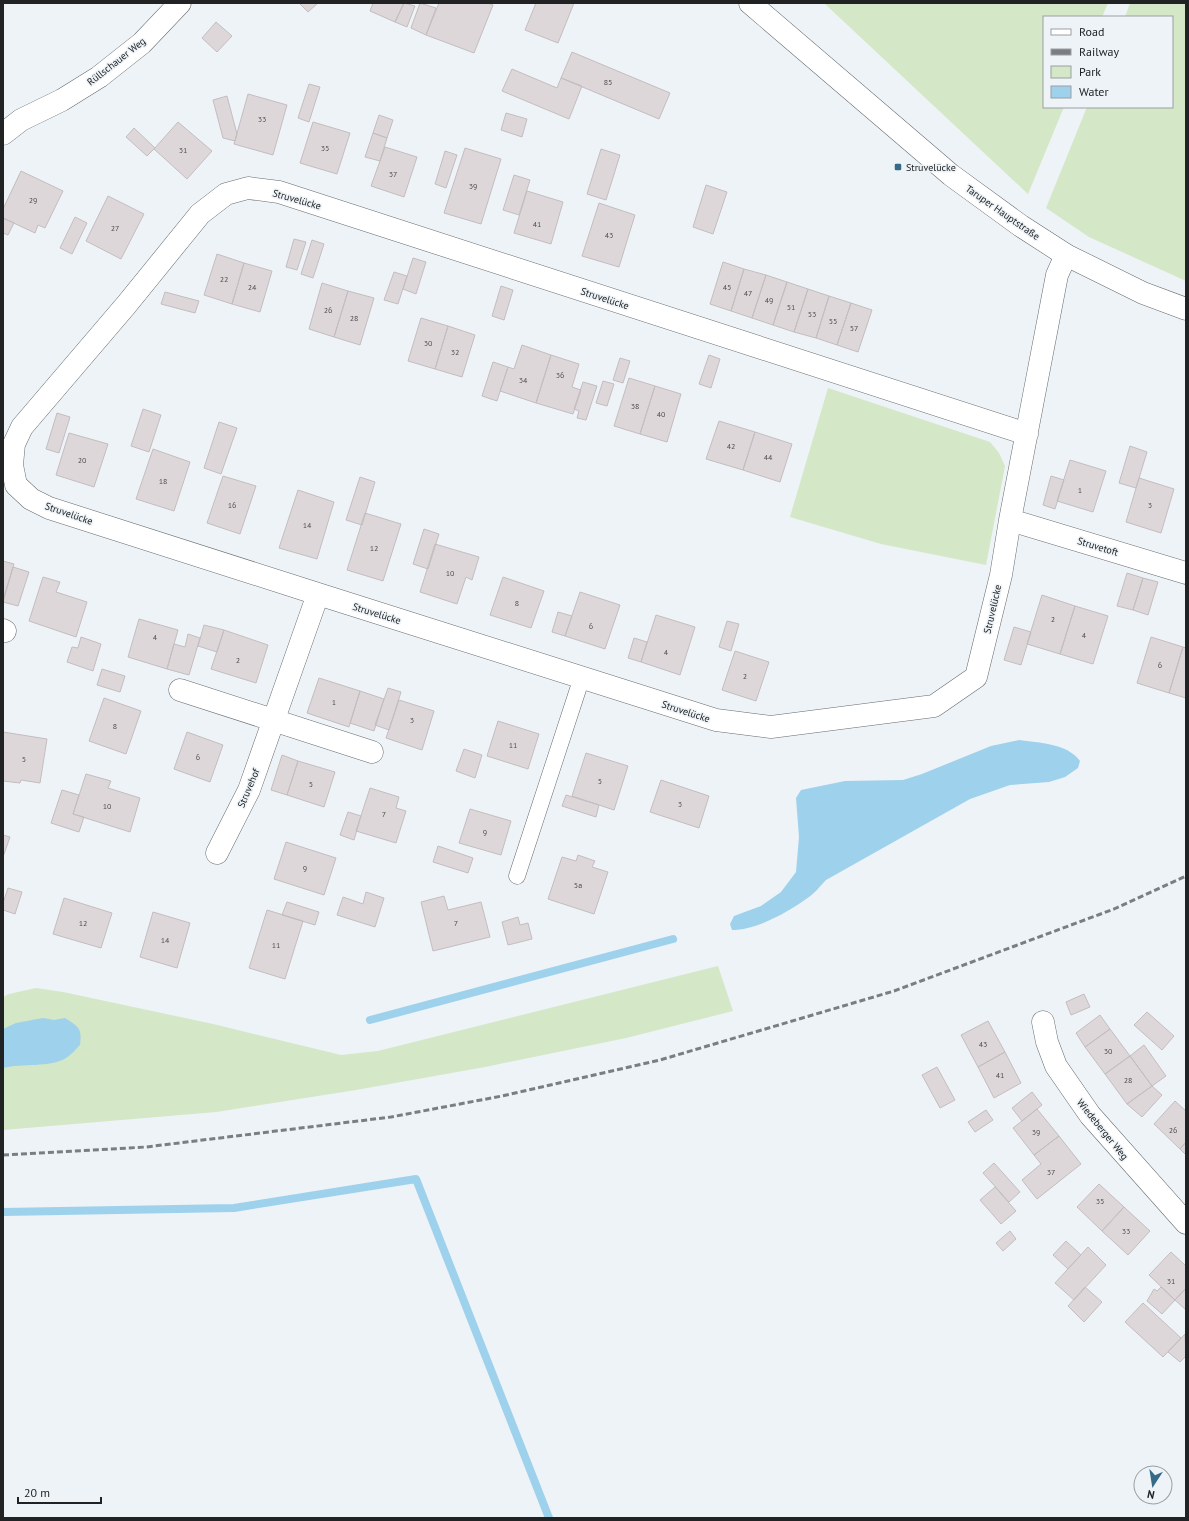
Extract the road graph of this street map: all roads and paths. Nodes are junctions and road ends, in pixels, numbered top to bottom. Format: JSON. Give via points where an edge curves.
{"nodes":[{"id":1,"x":180,"y":3,"type":"edge"},
{"id":2,"x":750,"y":3,"type":"edge"},
{"id":3,"x":3,"y":134,"type":"edge"},
{"id":4,"x":1066,"y":255,"type":"junction"},
{"id":5,"x":1186,"y":309,"type":"edge"},
{"id":6,"x":1027,"y":434,"type":"junction"},
{"id":7,"x":10,"y":486,"type":"edge"},
{"id":8,"x":1010,"y":520,"type":"junction"},
{"id":9,"x":1186,"y":573,"type":"edge"},
{"id":10,"x":318,"y":594,"type":"junction"},
{"id":11,"x":582,"y":678,"type":"junction"},
{"id":12,"x":180,"y":690,"type":"dead end"},
{"id":13,"x":274,"y":720,"type":"junction"},
{"id":14,"x":372,"y":752,"type":"dead end"},
{"id":15,"x":217,"y":853,"type":"dead end"},
{"id":16,"x":517,"y":876,"type":"dead end"},
{"id":17,"x":1043,"y":1022,"type":"dead end"},
{"id":18,"x":1186,"y":1224,"type":"edge"}],
"edges":[{"from":1,"to":3,"type":"street","name":"Rüllschauer Weg","via":[[142,43],[99,77],[62,100],[21,120]]},
{"from":2,"to":4,"type":"street","name":"Taruper Hauptstraße","via":[[951,175]]},
{"from":4,"to":5,"type":"street","name":"Taruper Hauptstraße","via":[[1143,293]]},
{"from":4,"to":6,"type":"street","name":"Struvelücke","via":[[1057,276]]},
{"from":6,"to":7,"type":"street","name":"Struvelücke","via":[[279,192],[248,188],[226,194],[200,214],[136,294],[22,427],[14,444]]},
{"from":6,"to":8,"type":"street","name":"Struvelücke"},
{"from":7,"to":10,"type":"street","name":"Struvelücke","via":[[49,508]]},
{"from":8,"to":9,"type":"street","name":"Struvetoft"},
{"from":8,"to":11,"type":"street","name":"Struvelücke","via":[[976,677],[934,706],[771,727],[716,720]]},
{"from":10,"to":11,"type":"street","name":"Struvelücke"},
{"from":10,"to":13,"type":"street","name":"Struvehof"},
{"from":11,"to":16,"type":"lane"},
{"from":12,"to":13,"type":"street"},
{"from":13,"to":14,"type":"street"},
{"from":13,"to":15,"type":"street","name":"Struvehof","via":[[249,790]]},
{"from":17,"to":18,"type":"street","name":"Wiedeberger Weg","via":[[1056,1066],[1081,1103]]}]}
